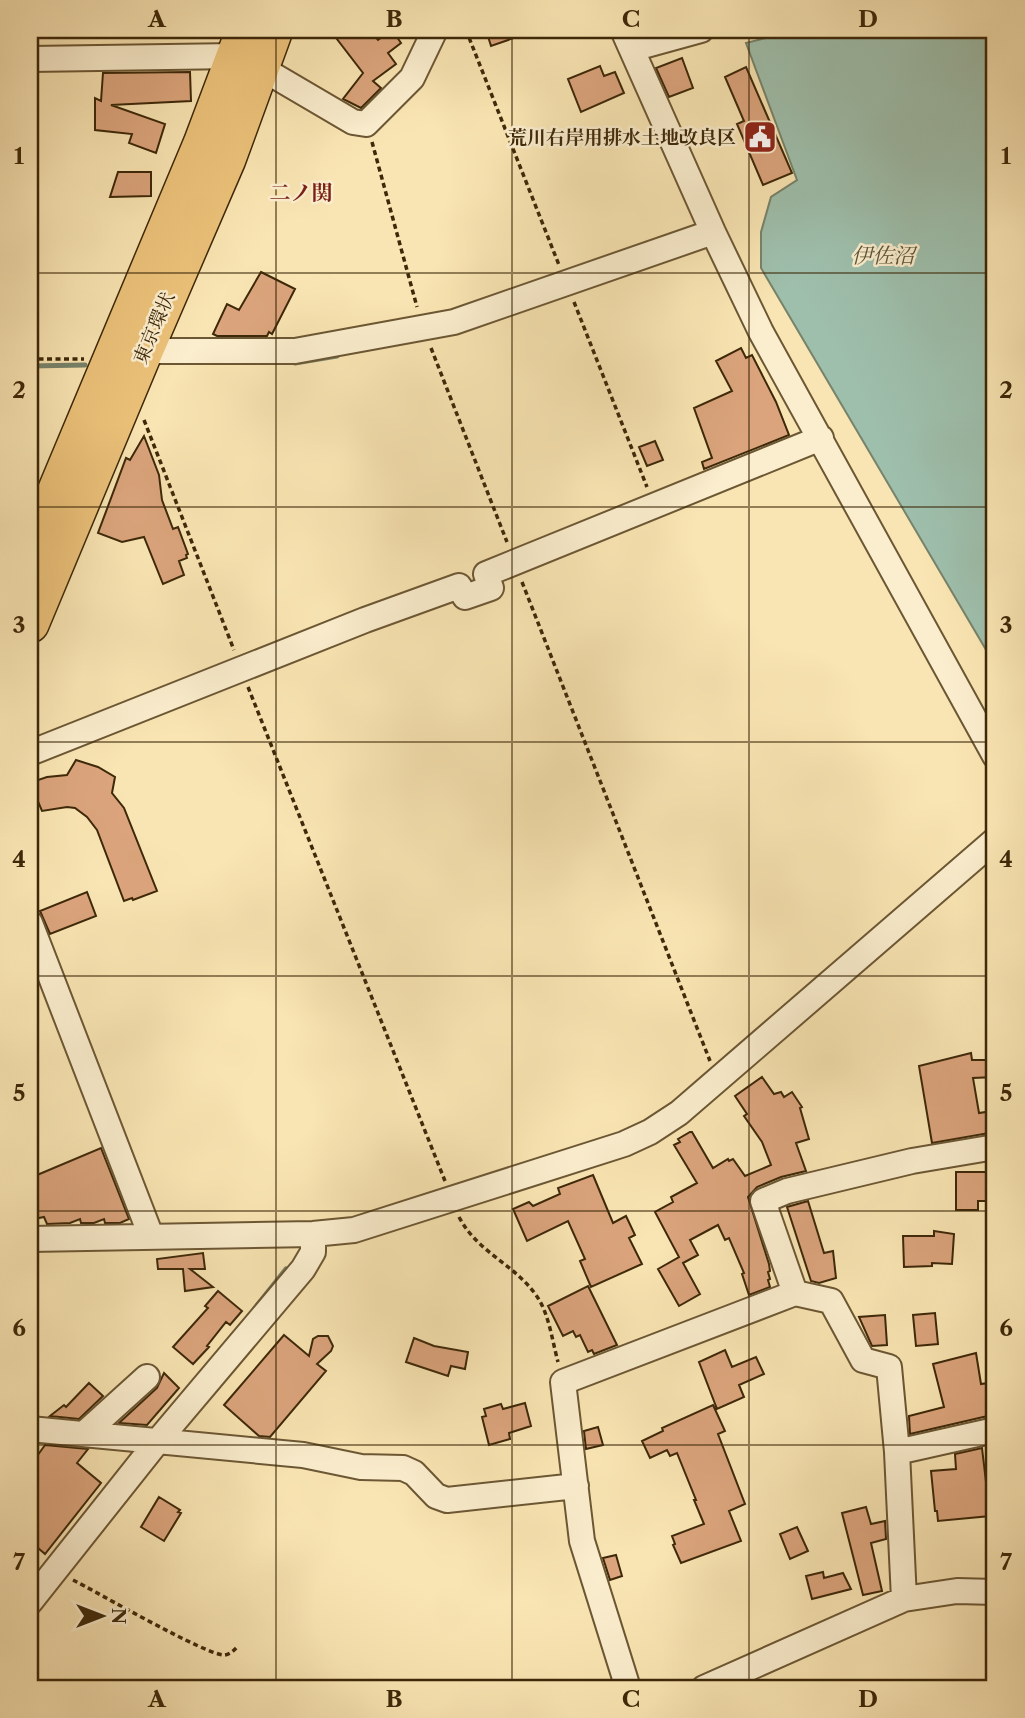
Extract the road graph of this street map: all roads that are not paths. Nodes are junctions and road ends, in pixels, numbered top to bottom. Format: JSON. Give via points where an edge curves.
{"nodes":[{"id":1,"x":274,"y":30,"type":"edge"},
{"id":2,"x":435,"y":30,"type":"edge"},
{"id":3,"x":701,"y":30,"type":"edge"},
{"id":4,"x":628,"y":39,"type":"edge"},
{"id":5,"x":248,"y":51,"type":"edge"},
{"id":6,"x":30,"y":59,"type":"edge"},
{"id":7,"x":713,"y":232,"type":"junction"},
{"id":8,"x":128,"y":355,"type":"junction"},
{"id":9,"x":821,"y":438,"type":"junction"},
{"id":10,"x":30,"y":554,"type":"edge"},
{"id":11,"x":30,"y":624,"type":"edge"},
{"id":12,"x":30,"y":753,"type":"edge"},
{"id":13,"x":995,"y":756,"type":"edge"},
{"id":14,"x":995,"y":840,"type":"edge"},
{"id":15,"x":30,"y":923,"type":"edge"},
{"id":16,"x":995,"y":1147,"type":"edge"},
{"id":17,"x":313,"y":1234,"type":"junction"},
{"id":18,"x":151,"y":1236,"type":"junction"},
{"id":19,"x":30,"y":1239,"type":"edge"},
{"id":20,"x":795,"y":1293,"type":"junction"},
{"id":21,"x":147,"y":1377,"type":"dead end"},
{"id":22,"x":30,"y":1430,"type":"edge"},
{"id":23,"x":995,"y":1430,"type":"edge"},
{"id":24,"x":84,"y":1434,"type":"junction"},
{"id":25,"x":157,"y":1442,"type":"junction"},
{"id":26,"x":897,"y":1452,"type":"junction"},
{"id":27,"x":576,"y":1486,"type":"junction"},
{"id":28,"x":995,"y":1592,"type":"edge"},
{"id":29,"x":904,"y":1599,"type":"junction"},
{"id":30,"x":30,"y":1602,"type":"edge"},
{"id":31,"x":628,"y":1688,"type":"edge"},
{"id":32,"x":704,"y":1688,"type":"edge"}],
"edges":[{"from":1,"to":5,"type":"highway","name":"東京環状"},
{"from":2,"to":5,"type":"street","via":[[412,78],[366,124],[353,121]]},
{"from":3,"to":4,"type":"street"},
{"from":4,"to":7,"type":"street"},
{"from":5,"to":6,"type":"street"},
{"from":5,"to":8,"type":"highway","name":"東京環状","via":[[202,144]]},
{"from":7,"to":8,"type":"street","via":[[569,290],[425,334],[295,351]]},
{"from":7,"to":9,"type":"street","via":[[761,332]]},
{"from":8,"to":10,"type":"highway","name":"東京環状"},
{"from":8,"to":11,"type":"highway","name":"東京環状","via":[[124,399]]},
{"from":9,"to":12,"type":"street","via":[[486,574],[491,588],[465,597],[459,586]]},
{"from":9,"to":13,"type":"street"},
{"from":14,"to":17,"type":"street","via":[[679,1113],[650,1132],[455,1207],[354,1230]]},
{"from":15,"to":18,"type":"street"},
{"from":16,"to":20,"type":"street","via":[[912,1161],[763,1201]]},
{"from":17,"to":18,"type":"street"},
{"from":17,"to":25,"type":"street","via":[[313,1252],[303,1269]]},
{"from":18,"to":19,"type":"street"},
{"from":20,"to":26,"type":"street","via":[[831,1301],[863,1360],[889,1367]]},
{"from":20,"to":27,"type":"street","via":[[563,1382]]},
{"from":21,"to":24,"type":"street"},
{"from":22,"to":24,"type":"street"},
{"from":23,"to":26,"type":"street"},
{"from":24,"to":25,"type":"street"},
{"from":25,"to":27,"type":"street","via":[[403,1468],[447,1500]]},
{"from":25,"to":30,"type":"street"},
{"from":26,"to":29,"type":"street"},
{"from":27,"to":31,"type":"street","via":[[582,1541]]},
{"from":28,"to":29,"type":"street","via":[[957,1591]]},
{"from":29,"to":32,"type":"street"}]}
